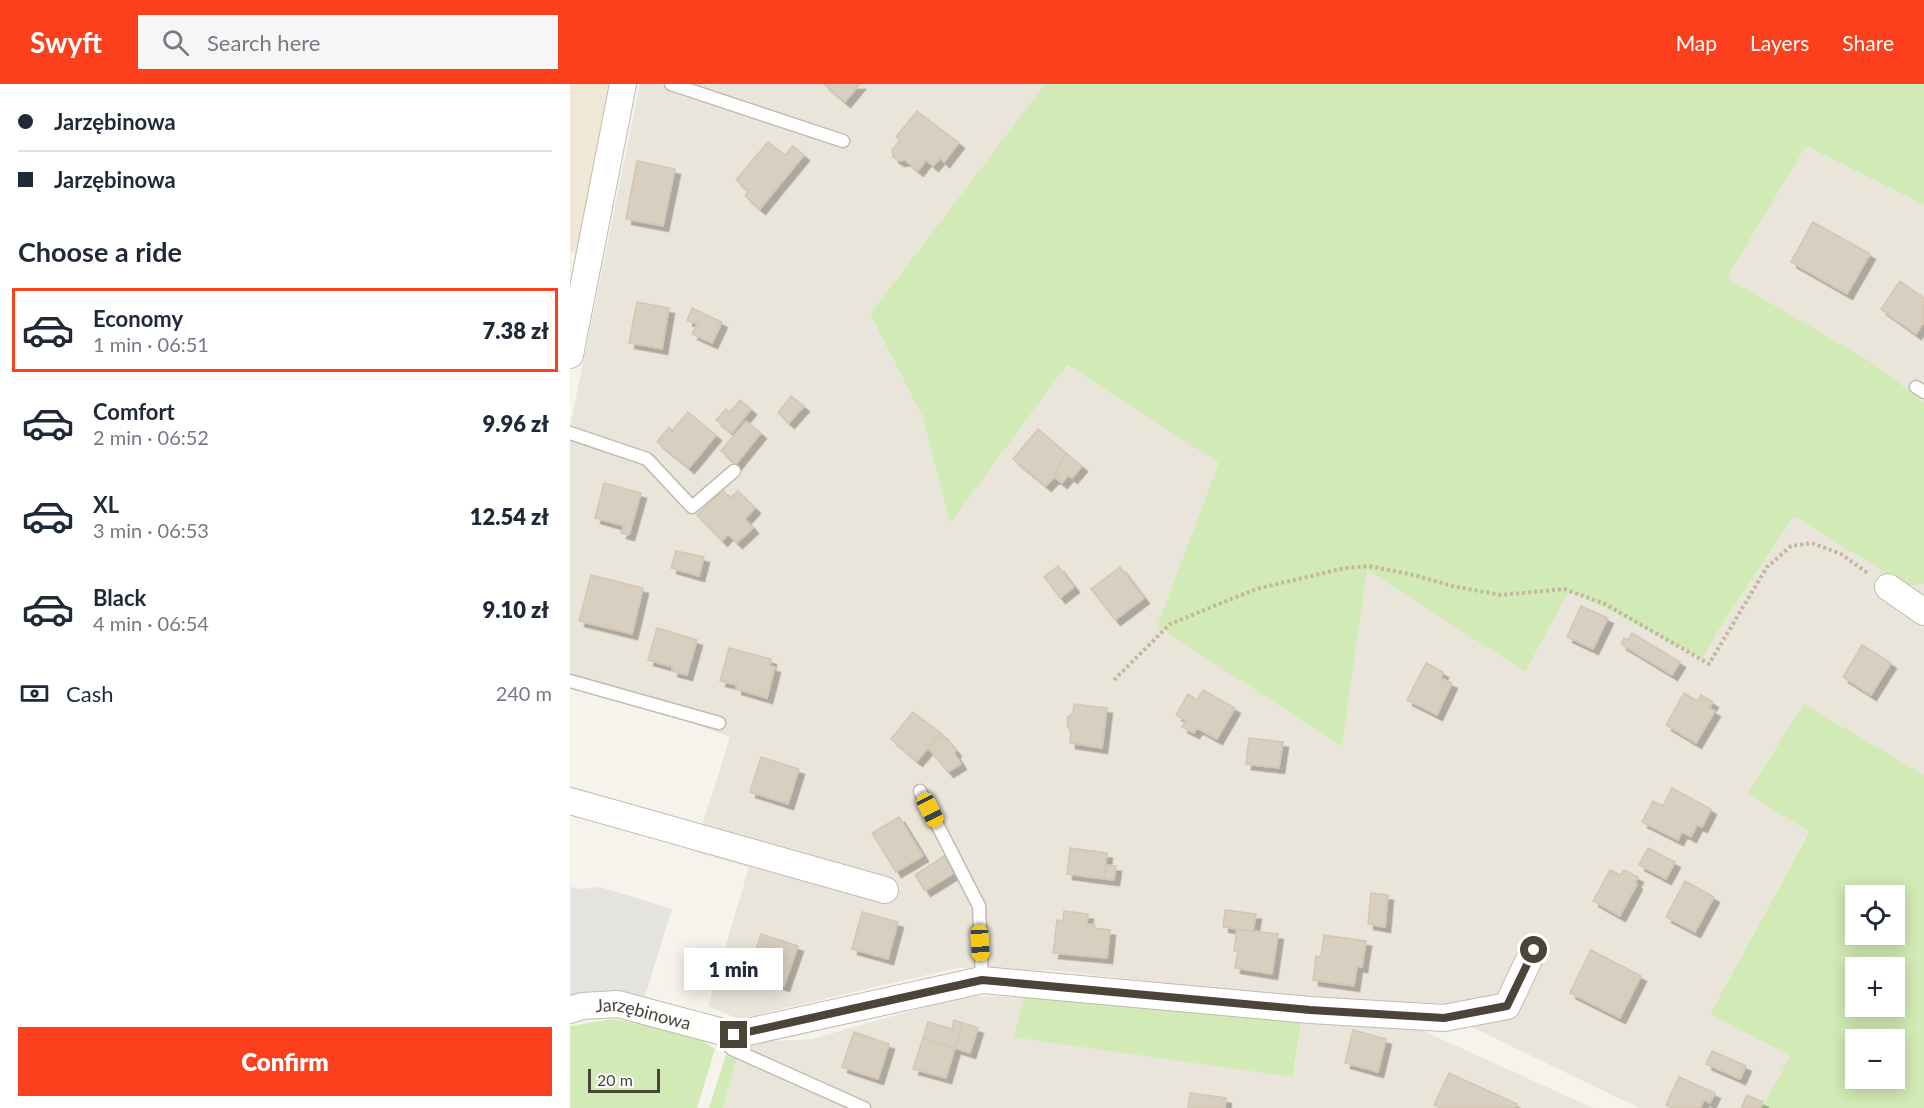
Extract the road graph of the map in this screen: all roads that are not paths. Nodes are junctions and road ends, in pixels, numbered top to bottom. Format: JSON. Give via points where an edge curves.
{"nodes":[{"id":1,"x":623,"y":84,"type":"edge"},
{"id":2,"x":671,"y":84,"type":"edge"},
{"id":3,"x":843,"y":141,"type":"dead end"},
{"id":4,"x":579,"y":265,"type":"edge"},
{"id":5,"x":570,"y":355,"type":"edge"},
{"id":6,"x":570,"y":433,"type":"edge"},
{"id":7,"x":734,"y":471,"type":"dead end"},
{"id":8,"x":1888,"y":587,"type":"road end"},
{"id":9,"x":1924,"y":612,"type":"edge"},
{"id":10,"x":570,"y":681,"type":"edge"},
{"id":11,"x":719,"y":723,"type":"dead end"},
{"id":12,"x":920,"y":791,"type":"dead end"},
{"id":13,"x":570,"y":801,"type":"edge"},
{"id":14,"x":885,"y":890,"type":"dead end"},
{"id":15,"x":1534,"y":950,"type":"dead end"},
{"id":16,"x":982,"y":980,"type":"junction"},
{"id":17,"x":570,"y":1010,"type":"edge"},
{"id":18,"x":715,"y":1031,"type":"junction"},
{"id":19,"x":864,"y":1108,"type":"edge"}],
"edges":[{"from":1,"to":4,"type":"street"},
{"from":2,"to":3,"type":"lane"},
{"from":4,"to":5,"type":"street"},
{"from":6,"to":7,"type":"lane","via":[[646,459],[692,507]]},
{"from":8,"to":9,"type":"street"},
{"from":10,"to":11,"type":"lane"},
{"from":12,"to":16,"type":"lane","via":[[979,906]]},
{"from":13,"to":14,"type":"street"},
{"from":15,"to":16,"type":"street","name":"Jarzębinowa","via":[[1507,1006],[1444,1018]]},
{"from":16,"to":18,"type":"street","name":"Jarzębinowa","via":[[734,1035]]},
{"from":17,"to":18,"type":"street","name":"Jarzębinowa","via":[[618,1004]]},
{"from":18,"to":19,"type":"lane","via":[[732,1049]]}]}
